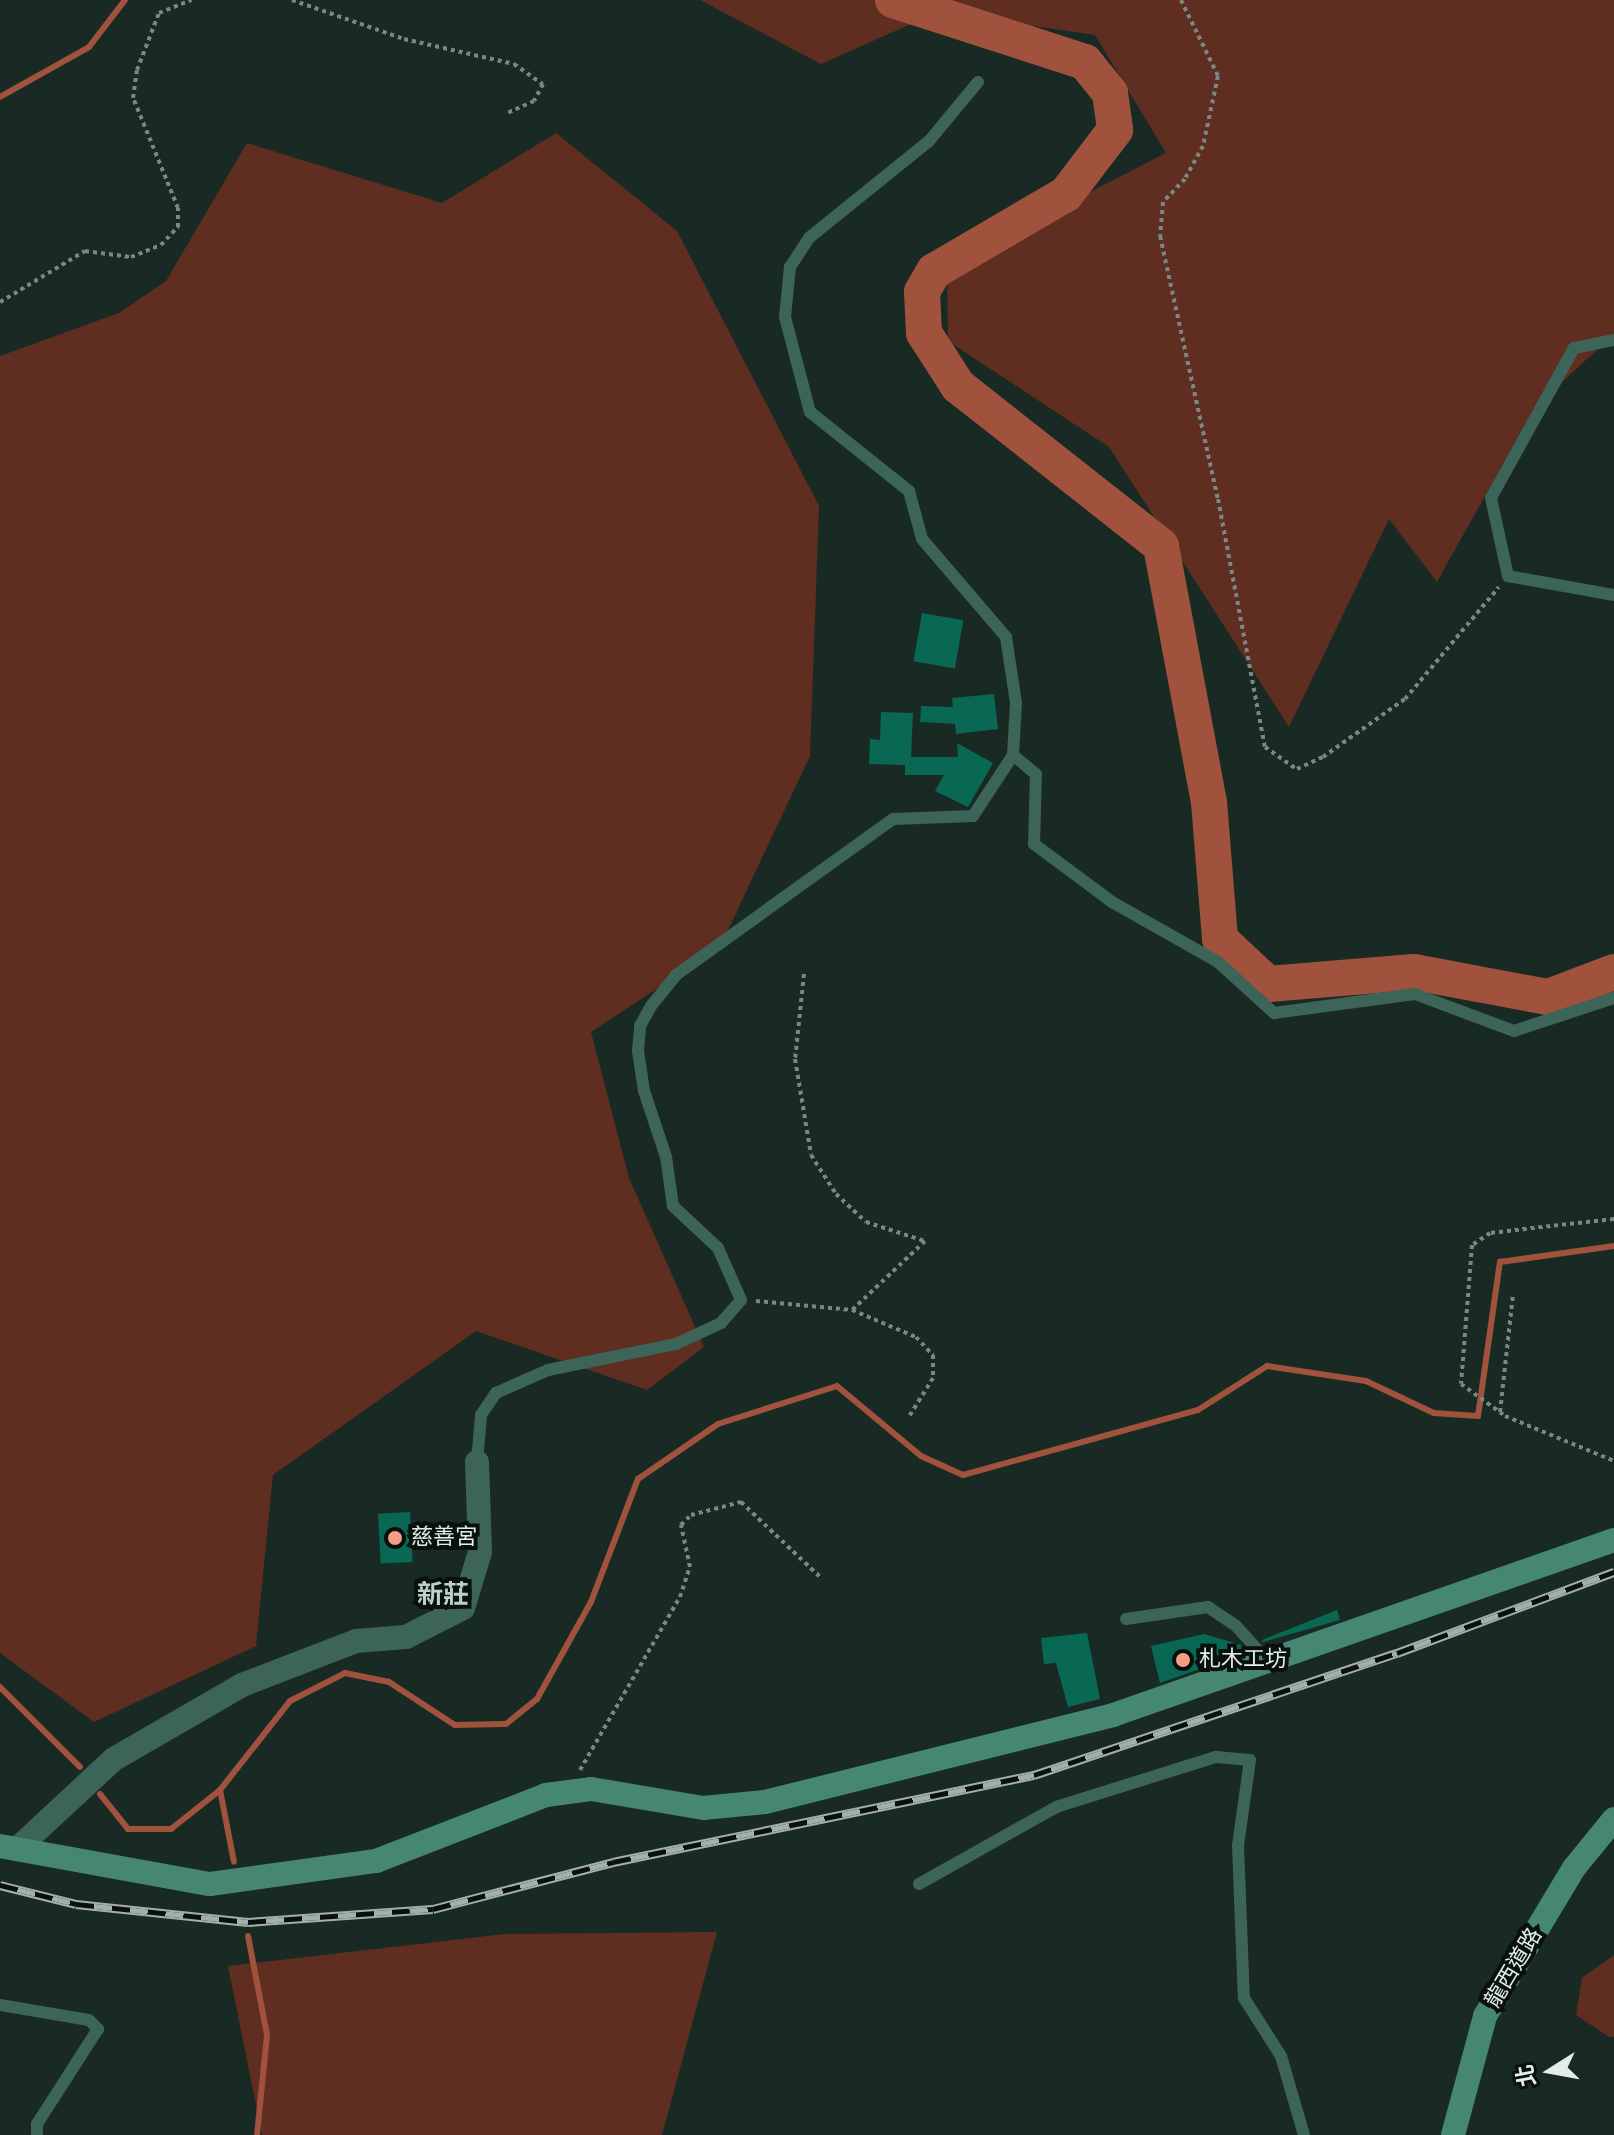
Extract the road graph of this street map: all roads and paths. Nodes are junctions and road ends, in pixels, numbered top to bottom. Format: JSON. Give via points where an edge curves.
{"nodes":[{"id":1,"x":191,"y":0,"type":"edge"},
{"id":2,"x":292,"y":0,"type":"edge"},
{"id":3,"x":1181,"y":0,"type":"edge"},
{"id":4,"x":978,"y":82,"type":"dead end"},
{"id":5,"x":507,"y":113,"type":"dead end"},
{"id":6,"x":0,"y":302,"type":"edge"},
{"id":7,"x":1614,"y":340,"type":"edge"},
{"id":8,"x":1508,"y":576,"type":"junction"},
{"id":9,"x":1614,"y":595,"type":"edge"},
{"id":10,"x":1013,"y":755,"type":"junction"},
{"id":11,"x":804,"y":974,"type":"dead end"},
{"id":12,"x":1614,"y":998,"type":"edge"},
{"id":13,"x":1614,"y":1219,"type":"edge"},
{"id":14,"x":1513,"y":1295,"type":"dead end"},
{"id":15,"x":741,"y":1300,"type":"junction"},
{"id":16,"x":852,"y":1310,"type":"junction"},
{"id":17,"x":1499,"y":1412,"type":"junction"},
{"id":18,"x":910,"y":1415,"type":"dead end"},
{"id":19,"x":1614,"y":1461,"type":"edge"},
{"id":20,"x":477,"y":1462,"type":"joint"},
{"id":21,"x":1614,"y":1540,"type":"edge"},
{"id":22,"x":820,"y":1577,"type":"dead end"},
{"id":23,"x":1126,"y":1619,"type":"dead end"},
{"id":24,"x":1267,"y":1660,"type":"junction"},
{"id":25,"x":567,"y":1792,"type":"junction"},
{"id":26,"x":1614,"y":1819,"type":"edge"},
{"id":27,"x":8,"y":1847,"type":"edge"},
{"id":28,"x":919,"y":1884,"type":"dead end"},
{"id":29,"x":0,"y":2005,"type":"edge"},
{"id":30,"x":37,"y":2135,"type":"edge"},
{"id":31,"x":1304,"y":2135,"type":"edge"},
{"id":32,"x":1453,"y":2135,"type":"edge"}],
"edges":[{"from":1,"to":6,"type":"path","via":[[159,13],[137,70],[133,98],[178,208],[178,227],[161,245],[131,257],[85,251]]},
{"from":2,"to":5,"type":"path","via":[[404,39],[514,64],[543,84],[534,101]]},
{"from":3,"to":8,"type":"path","via":[[1218,76],[1203,146],[1185,179],[1163,202],[1160,236],[1265,747],[1297,769],[1323,757],[1405,699]]},
{"from":4,"to":10,"type":"lane","via":[[929,141],[809,238],[790,267],[785,317],[810,412],[909,491],[922,539],[1006,637],[1016,703]]},
{"from":7,"to":8,"type":"lane","via":[[1574,348],[1491,498]]},
{"from":8,"to":9,"type":"lane"},
{"from":10,"to":12,"type":"lane","via":[[1036,774],[1034,844],[1112,902],[1218,962],[1274,1013],[1415,994],[1514,1031]]},
{"from":10,"to":15,"type":"lane","via":[[973,816],[893,819],[676,975],[640,1026],[644,1091],[666,1157],[673,1206],[718,1248]]},
{"from":11,"to":16,"type":"path","via":[[795,1059],[811,1155],[836,1194],[866,1222],[925,1241]]},
{"from":13,"to":17,"type":"path","via":[[1490,1233],[1472,1245],[1461,1384]]},
{"from":14,"to":17,"type":"path"},
{"from":15,"to":16,"type":"path"},
{"from":15,"to":20,"type":"lane","via":[[721,1323],[668,1347],[548,1370],[496,1393],[481,1415]]},
{"from":16,"to":18,"type":"path","via":[[891,1323],[933,1355],[933,1378]]},
{"from":17,"to":19,"type":"path"},
{"from":20,"to":27,"type":"street","via":[[480,1552],[463,1608],[406,1637],[356,1641],[242,1685],[114,1759]]},
{"from":21,"to":24,"type":"street"},
{"from":22,"to":25,"type":"path","via":[[741,1502],[691,1515],[681,1525],[690,1567],[680,1597]]},
{"from":23,"to":24,"type":"lane","via":[[1208,1607],[1236,1626]]},
{"from":24,"to":25,"type":"street","via":[[1113,1715],[765,1802],[703,1808],[591,1789]]},
{"from":25,"to":27,"type":"street","via":[[506,1806],[431,1843],[376,1861],[210,1884]]},
{"from":26,"to":32,"type":"street","name":"龍西道路","via":[[1574,1868],[1485,2016]]},
{"from":28,"to":31,"type":"lane","via":[[1056,1807],[1216,1757],[1250,1760],[1238,1845],[1244,1998],[1281,2056]]},
{"from":29,"to":30,"type":"lane","via":[[89,2020],[98,2029],[37,2124]]}]}
